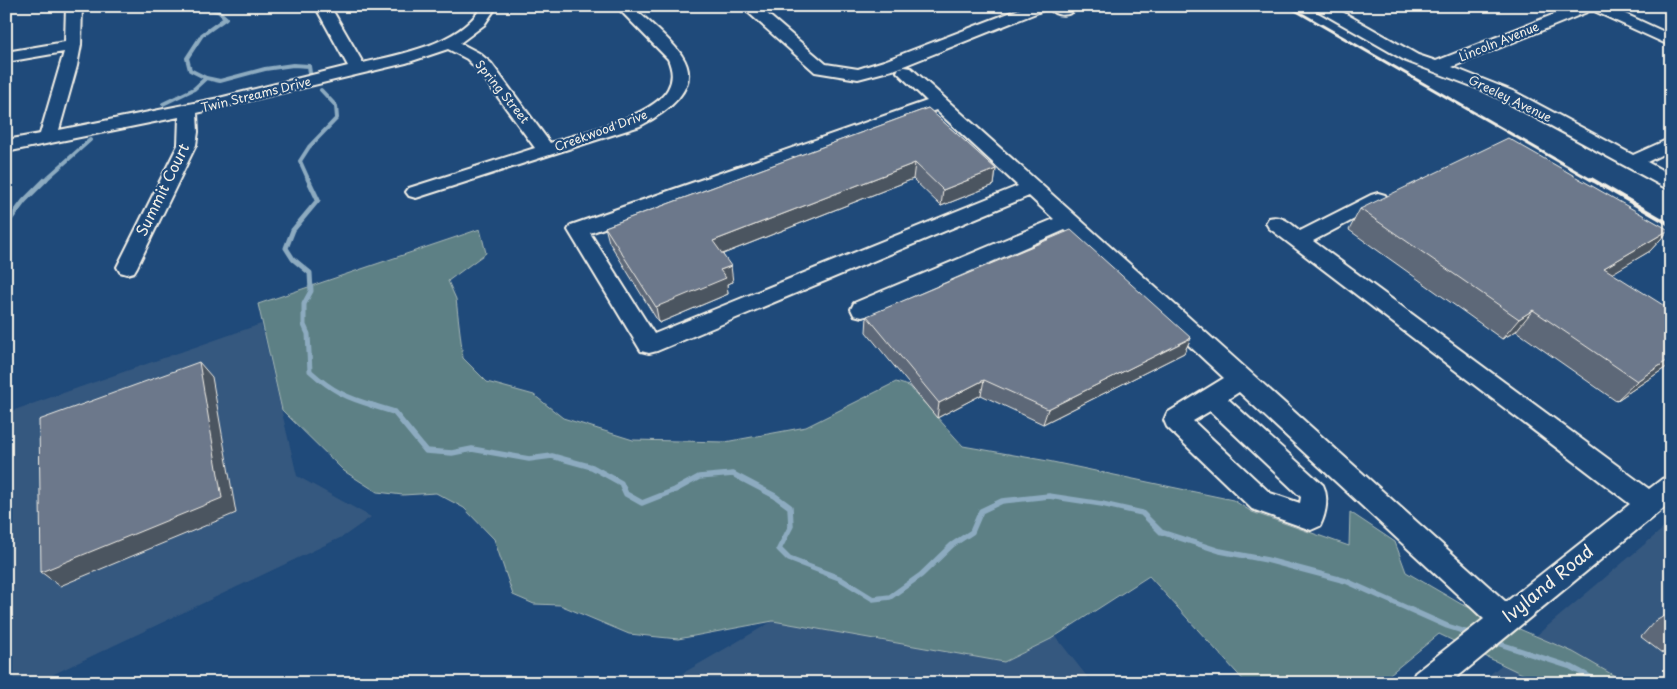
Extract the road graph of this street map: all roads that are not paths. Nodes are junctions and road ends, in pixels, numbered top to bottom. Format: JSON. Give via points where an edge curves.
{"nodes":[{"id":1,"x":74,"y":6,"type":"edge"},
{"id":2,"x":322,"y":6,"type":"edge"},
{"id":3,"x":490,"y":6,"type":"edge"},
{"id":4,"x":623,"y":6,"type":"edge"},
{"id":5,"x":748,"y":6,"type":"edge"},
{"id":6,"x":1041,"y":6,"type":"edge"},
{"id":7,"x":1320,"y":6,"type":"edge"},
{"id":8,"x":1590,"y":6,"type":"edge"},
{"id":9,"x":1595,"y":6,"type":"edge"},
{"id":10,"x":1671,"y":41,"type":"edge"},
{"id":11,"x":449,"y":43,"type":"junction"},
{"id":12,"x":73,"y":45,"type":"junction"},
{"id":13,"x":6,"y":57,"type":"edge"},
{"id":14,"x":1437,"y":67,"type":"junction"},
{"id":15,"x":358,"y":69,"type":"junction"},
{"id":16,"x":904,"y":72,"type":"dead end"},
{"id":17,"x":939,"y":103,"type":"junction"},
{"id":18,"x":188,"y":111,"type":"junction"},
{"id":19,"x":48,"y":138,"type":"junction"},
{"id":20,"x":1671,"y":143,"type":"edge"},
{"id":21,"x":6,"y":146,"type":"edge"},
{"id":22,"x":547,"y":151,"type":"junction"},
{"id":23,"x":1633,"y":162,"type":"junction"},
{"id":24,"x":1671,"y":183,"type":"edge"},
{"id":25,"x":1031,"y":188,"type":"junction"},
{"id":26,"x":416,"y":192,"type":"dead end"},
{"id":27,"x":1378,"y":199,"type":"edge"},
{"id":28,"x":1068,"y":221,"type":"junction"},
{"id":29,"x":1276,"y":223,"type":"dead end"},
{"id":30,"x":1298,"y":240,"type":"junction"},
{"id":31,"x":127,"y":267,"type":"dead end"},
{"id":32,"x":862,"y":309,"type":"dead end"},
{"id":33,"x":1241,"y":380,"type":"junction"},
{"id":34,"x":1212,"y":398,"type":"junction"},
{"id":35,"x":1671,"y":486,"type":"edge"},
{"id":36,"x":1649,"y":504,"type":"junction"},
{"id":37,"x":1487,"y":633,"type":"junction"},
{"id":38,"x":1426,"y":683,"type":"edge"}],
"edges":[{"from":1,"to":12,"type":"street"},
{"from":2,"to":15,"type":"street"},
{"from":3,"to":11,"type":"street","name":"Twin Streams Drive","via":[[478,22]]},
{"from":4,"to":22,"type":"street","name":"Creekwood Drive","via":[[675,57],[681,73],[676,91],[658,109],[641,118]]},
{"from":5,"to":6,"type":"street","via":[[821,68],[858,74],[890,65]]},
{"from":7,"to":14,"type":"street","name":"Greeley Avenue","via":[[1412,58]]},
{"from":8,"to":14,"type":"street","name":"Lincoln Avenue"},
{"from":9,"to":10,"type":"street"},
{"from":11,"to":15,"type":"street","name":"Twin Streams Drive"},
{"from":11,"to":22,"type":"street","name":"Spring Street","via":[[485,67]]},
{"from":12,"to":13,"type":"street"},
{"from":12,"to":19,"type":"street"},
{"from":14,"to":23,"type":"street","name":"Greeley Avenue","via":[[1509,96]]},
{"from":15,"to":18,"type":"street","name":"Twin Streams Drive"},
{"from":16,"to":17,"type":"street"},
{"from":17,"to":25,"type":"street"},
{"from":17,"to":25,"type":"street","via":[[578,230],[649,345]]},
{"from":18,"to":19,"type":"street","name":"Twin Streams Drive"},
{"from":18,"to":31,"type":"street","name":"Summit Court","via":[[187,145]]},
{"from":19,"to":21,"type":"street","name":"Twin Streams Drive"},
{"from":20,"to":23,"type":"street"},
{"from":22,"to":26,"type":"street","name":"Creekwood Drive"},
{"from":23,"to":24,"type":"street","name":"Greeley Avenue"},
{"from":25,"to":28,"type":"street"},
{"from":27,"to":30,"type":"street"},
{"from":28,"to":32,"type":"street"},
{"from":28,"to":33,"type":"street"},
{"from":29,"to":30,"type":"street"},
{"from":30,"to":36,"type":"street"},
{"from":33,"to":34,"type":"street"},
{"from":33,"to":37,"type":"street"},
{"from":34,"to":34,"type":"street","via":[[1176,420],[1261,502],[1311,518],[1314,493]]},
{"from":35,"to":36,"type":"street","name":"Ivyland Road"},
{"from":36,"to":37,"type":"street","name":"Ivyland Road"},
{"from":37,"to":38,"type":"street","name":"Ivyland Road"}]}
